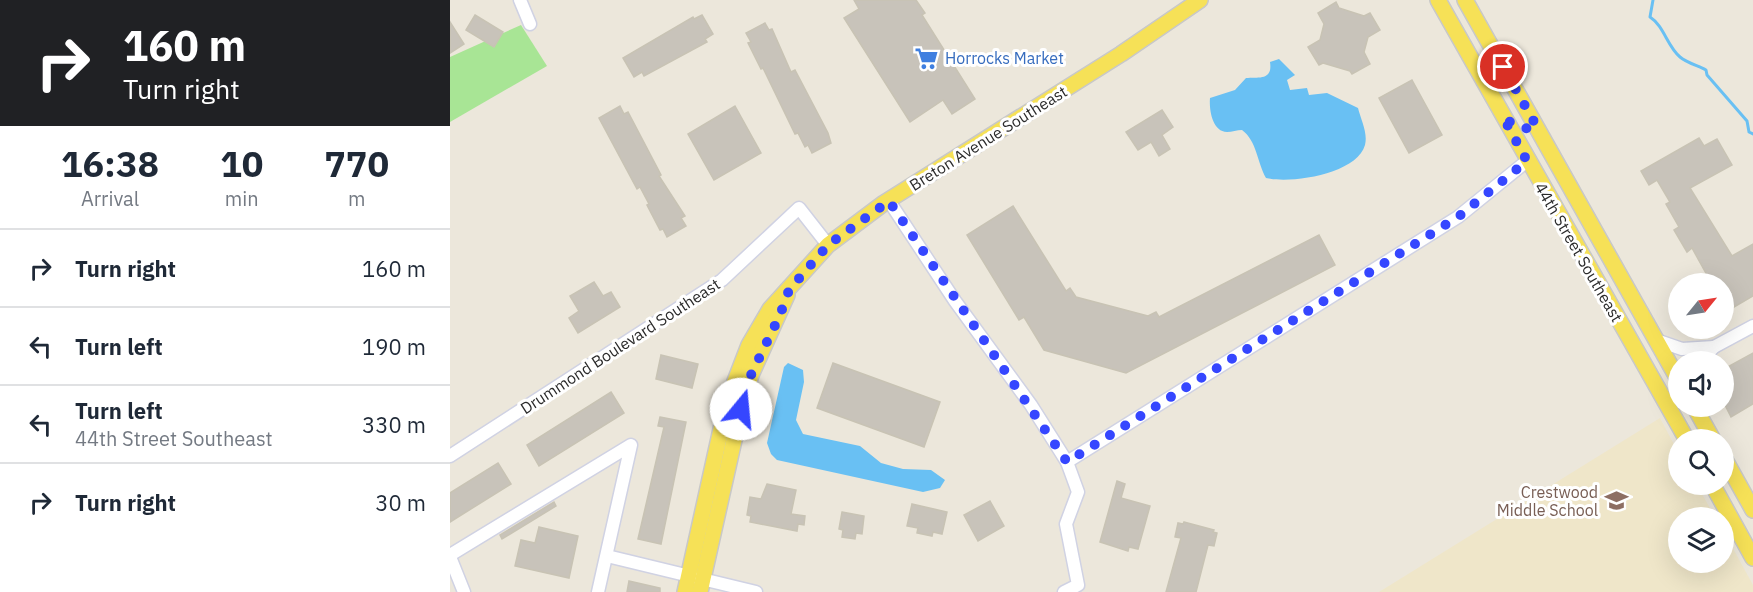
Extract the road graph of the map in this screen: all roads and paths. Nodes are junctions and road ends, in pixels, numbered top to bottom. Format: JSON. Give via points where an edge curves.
{"nodes":[{"id":1,"x":520,"y":0,"type":"edge"},
{"id":2,"x":1200,"y":0,"type":"edge"},
{"id":3,"x":1438,"y":0,"type":"edge"},
{"id":4,"x":1465,"y":0,"type":"edge"},
{"id":5,"x":530,"y":24,"type":"dead end"},
{"id":6,"x":1503,"y":117,"type":"junction"},
{"id":7,"x":1537,"y":127,"type":"junction"},
{"id":8,"x":1527,"y":161,"type":"junction"},
{"id":9,"x":1564,"y":175,"type":"junction"},
{"id":10,"x":889,"y":201,"type":"junction"},
{"id":11,"x":828,"y":245,"type":"junction"},
{"id":12,"x":1753,"y":326,"type":"edge"},
{"id":13,"x":1656,"y":340,"type":"junction"},
{"id":14,"x":1714,"y":347,"type":"junction"},
{"id":15,"x":1710,"y":351,"type":"edge"},
{"id":16,"x":1668,"y":359,"type":"edge"},
{"id":17,"x":1642,"y":361,"type":"junction"},
{"id":18,"x":1668,"y":374,"type":"edge"},
{"id":19,"x":1681,"y":429,"type":"edge"},
{"id":20,"x":450,"y":456,"type":"edge"},
{"id":21,"x":1067,"y":462,"type":"junction"},
{"id":22,"x":1734,"y":476,"type":"edge"},
{"id":23,"x":1718,"y":495,"type":"edge"},
{"id":24,"x":1753,"y":510,"type":"edge"},
{"id":25,"x":450,"y":556,"type":"edge"},
{"id":26,"x":607,"y":556,"type":"junction"},
{"id":27,"x":1753,"y":558,"type":"edge"},
{"id":28,"x":694,"y":586,"type":"edge"},
{"id":29,"x":464,"y":592,"type":"edge"},
{"id":30,"x":598,"y":592,"type":"edge"},
{"id":31,"x":756,"y":592,"type":"edge"},
{"id":32,"x":1064,"y":592,"type":"edge"}],
"edges":[{"from":1,"to":5,"type":"street"},
{"from":2,"to":10,"type":"main road","name":"Breton Avenue Southeast"},
{"from":3,"to":6,"type":"main road","name":"44th Street Southeast"},
{"from":4,"to":7,"type":"main road","name":"44th Street Southeast"},
{"from":6,"to":7,"type":"main road","via":[[1520,128]]},
{"from":6,"to":8,"type":"main road","name":"44th Street Southeast"},
{"from":7,"to":9,"type":"main road","name":"44th Street Southeast"},
{"from":8,"to":9,"type":"main road","via":[[1545,159]]},
{"from":8,"to":17,"type":"main road","name":"44th Street Southeast"},
{"from":8,"to":21,"type":"street","via":[[1458,217]]},
{"from":9,"to":13,"type":"main road","name":"44th Street Southeast"},
{"from":10,"to":11,"type":"main road","name":"Breton Avenue Southeast"},
{"from":10,"to":21,"type":"street"},
{"from":11,"to":20,"type":"street","name":"Drummond Boulevard Southeast","via":[[799,208],[722,280]]},
{"from":11,"to":28,"type":"main road","name":"Breton Avenue Southeast","via":[[789,290],[751,375]]},
{"from":12,"to":14,"type":"street"},
{"from":13,"to":14,"type":"street","via":[[1682,348]]},
{"from":13,"to":16,"type":"main road","name":"44th Street Southeast"},
{"from":14,"to":15,"type":"street"},
{"from":17,"to":18,"type":"main road"},
{"from":17,"to":19,"type":"main road","name":"44th Street Southeast"},
{"from":21,"to":32,"type":"street","via":[[1078,492],[1066,524],[1078,585]]},
{"from":22,"to":24,"type":"main road"},
{"from":23,"to":27,"type":"main road"},
{"from":25,"to":26,"type":"street","via":[[631,445]]},
{"from":25,"to":29,"type":"street"},
{"from":26,"to":28,"type":"street"},
{"from":26,"to":30,"type":"street"},
{"from":28,"to":31,"type":"street"}]}
